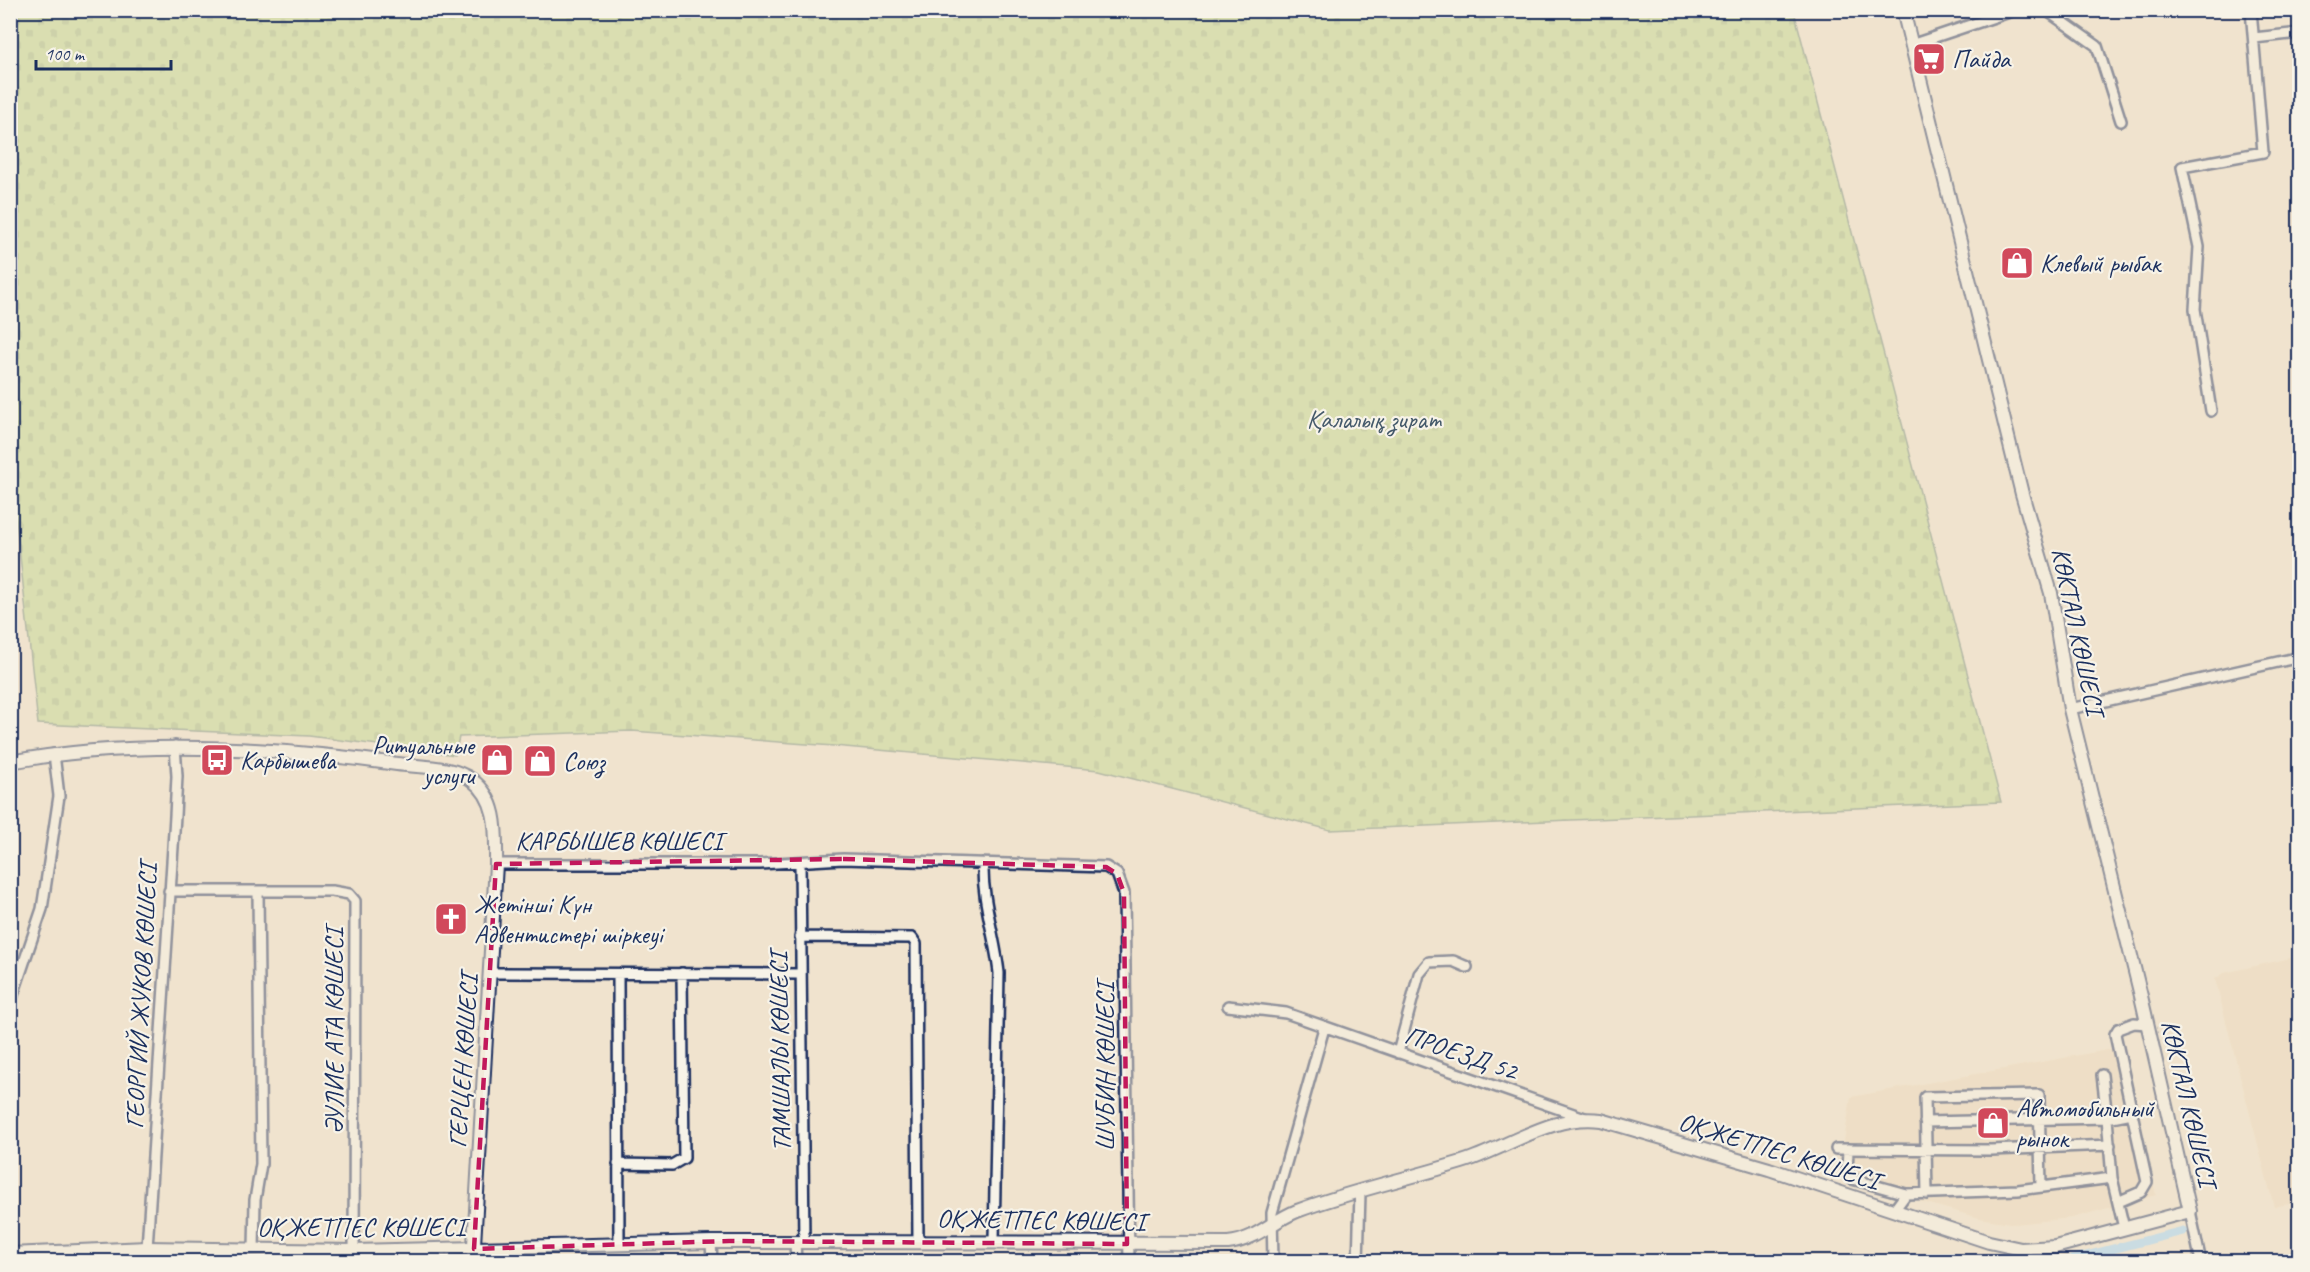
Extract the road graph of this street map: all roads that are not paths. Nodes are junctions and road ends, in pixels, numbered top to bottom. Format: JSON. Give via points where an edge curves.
{"nodes":[{"id":1,"x":1903,"y":10,"type":"edge"},
{"id":2,"x":2015,"y":10,"type":"edge"},
{"id":3,"x":2046,"y":10,"type":"edge"},
{"id":4,"x":2251,"y":10,"type":"edge"},
{"id":5,"x":2300,"y":33,"type":"edge"},
{"id":6,"x":2254,"y":38,"type":"junction"},
{"id":7,"x":1911,"y":45,"type":"junction"},
{"id":8,"x":2121,"y":121,"type":"dead end"},
{"id":9,"x":2211,"y":411,"type":"dead end"},
{"id":10,"x":2300,"y":657,"type":"edge"},
{"id":11,"x":2070,"y":709,"type":"junction"},
{"id":12,"x":175,"y":746,"type":"junction"},
{"id":13,"x":54,"y":754,"type":"junction"},
{"id":14,"x":10,"y":762,"type":"edge"},
{"id":15,"x":800,"y":862,"type":"junction"},
{"id":16,"x":496,"y":864,"type":"junction"},
{"id":17,"x":983,"y":864,"type":"junction"},
{"id":18,"x":1117,"y":874,"type":"joint"},
{"id":19,"x":169,"y":891,"type":"junction"},
{"id":20,"x":258,"y":892,"type":"junction"},
{"id":21,"x":800,"y":937,"type":"junction"},
{"id":22,"x":1467,"y":967,"type":"dead end"},
{"id":23,"x":492,"y":973,"type":"junction"},
{"id":24,"x":682,"y":973,"type":"junction"},
{"id":25,"x":618,"y":974,"type":"junction"},
{"id":26,"x":800,"y":974,"type":"junction"},
{"id":27,"x":10,"y":1004,"type":"edge"},
{"id":28,"x":1228,"y":1006,"type":"dead end"},
{"id":29,"x":2147,"y":1024,"type":"junction"},
{"id":30,"x":1324,"y":1028,"type":"junction"},
{"id":31,"x":1398,"y":1053,"type":"junction"},
{"id":32,"x":2102,"y":1075,"type":"dead end"},
{"id":33,"x":2132,"y":1113,"type":"junction"},
{"id":34,"x":1585,"y":1118,"type":"junction"},
{"id":35,"x":2108,"y":1118,"type":"junction"},
{"id":36,"x":2042,"y":1119,"type":"junction"},
{"id":37,"x":1925,"y":1122,"type":"junction"},
{"id":38,"x":2110,"y":1145,"type":"junction"},
{"id":39,"x":2042,"y":1148,"type":"junction"},
{"id":40,"x":1836,"y":1149,"type":"dead end"},
{"id":41,"x":1848,"y":1149,"type":"junction"},
{"id":42,"x":1925,"y":1149,"type":"junction"},
{"id":43,"x":618,"y":1164,"type":"junction"},
{"id":44,"x":2112,"y":1178,"type":"junction"},
{"id":45,"x":2040,"y":1187,"type":"junction"},
{"id":46,"x":1360,"y":1193,"type":"junction"},
{"id":47,"x":1906,"y":1194,"type":"junction"},
{"id":48,"x":1927,"y":1194,"type":"junction"},
{"id":49,"x":2118,"y":1202,"type":"junction"},
{"id":50,"x":1895,"y":1209,"type":"junction"},
{"id":51,"x":2190,"y":1211,"type":"junction"},
{"id":52,"x":1270,"y":1226,"type":"junction"},
{"id":53,"x":2124,"y":1228,"type":"junction"},
{"id":54,"x":994,"y":1240,"type":"junction"},
{"id":55,"x":799,"y":1241,"type":"junction"},
{"id":56,"x":918,"y":1241,"type":"junction"},
{"id":57,"x":711,"y":1242,"type":"junction"},
{"id":58,"x":619,"y":1244,"type":"junction"},
{"id":59,"x":1127,"y":1244,"type":"junction"},
{"id":60,"x":147,"y":1248,"type":"junction"},
{"id":61,"x":254,"y":1249,"type":"junction"},
{"id":62,"x":10,"y":1254,"type":"edge"},
{"id":63,"x":474,"y":1255,"type":"edge"},
{"id":64,"x":76,"y":1256,"type":"edge"},
{"id":65,"x":354,"y":1256,"type":"edge"},
{"id":66,"x":712,"y":1262,"type":"edge"},
{"id":67,"x":796,"y":1262,"type":"edge"},
{"id":68,"x":1129,"y":1262,"type":"edge"},
{"id":69,"x":1273,"y":1262,"type":"edge"},
{"id":70,"x":1358,"y":1262,"type":"edge"},
{"id":71,"x":2201,"y":1262,"type":"edge"}],
"edges":[{"from":1,"to":7,"type":"street","name":"КӨКТАЛ КӨШЕСІ"},
{"from":2,"to":7,"type":"street"},
{"from":3,"to":8,"type":"street","via":[[2097,46]]},
{"from":4,"to":6,"type":"street"},
{"from":5,"to":6,"type":"street"},
{"from":6,"to":9,"type":"street","via":[[2264,152],[2182,167],[2199,247],[2195,309]]},
{"from":7,"to":11,"type":"street","name":"КӨКТАЛ КӨШЕСІ","via":[[2022,494],[2051,593]]},
{"from":10,"to":11,"type":"street"},
{"from":11,"to":29,"type":"street","name":"КӨКТАЛ КӨШЕСІ"},
{"from":12,"to":13,"type":"street","name":"КАРБЫШЕВ КӨШЕСІ"},
{"from":12,"to":16,"type":"street","name":"КАРБЫШЕВ КӨШЕСІ","via":[[343,757],[466,776],[489,798],[494,814]]},
{"from":12,"to":19,"type":"street","name":"ГЕОРГИЙ ЖУКОВ КӨШЕСІ","via":[[177,776]]},
{"from":13,"to":14,"type":"street","name":"КАРБЫШЕВ КӨШЕСІ"},
{"from":13,"to":27,"type":"street","via":[[59,796],[42,909]]},
{"from":15,"to":16,"type":"street","name":"КАРБЫШЕВ КӨШЕСІ"},
{"from":15,"to":17,"type":"street","name":"КАРБЫШЕВ КӨШЕСІ","via":[[843,859]]},
{"from":15,"to":21,"type":"street","name":"ТАМШАЛЫ КӨШЕСІ"},
{"from":16,"to":23,"type":"street","name":"ГЕРЦЕН КӨШЕСІ"},
{"from":17,"to":18,"type":"street","name":"КАРБЫШЕВ КӨШЕСІ","via":[[1106,867]]},
{"from":17,"to":54,"type":"street","via":[[984,894],[999,973]]},
{"from":18,"to":59,"type":"street","name":"ШУБИН КӨШЕСІ","via":[[1124,892]]},
{"from":19,"to":20,"type":"street","name":"ӘУЛИЕ АТА КӨШЕСІ"},
{"from":19,"to":60,"type":"street","name":"ГЕОРГИЙ ЖУКОВ КӨШЕСІ"},
{"from":20,"to":61,"type":"street","via":[[261,1164],[255,1200]]},
{"from":20,"to":65,"type":"street","name":"ӘУЛИЕ АТА КӨШЕСІ","via":[[332,891],[349,894],[355,901]]},
{"from":21,"to":26,"type":"street","name":"ТАМШАЛЫ КӨШЕСІ"},
{"from":21,"to":56,"type":"street","via":[[912,938],[916,944]]},
{"from":22,"to":31,"type":"street","via":[[1454,961],[1429,962],[1419,974]]},
{"from":23,"to":25,"type":"street"},
{"from":23,"to":63,"type":"street","name":"ГЕРЦЕН КӨШЕСІ"},
{"from":24,"to":25,"type":"street"},
{"from":24,"to":26,"type":"street"},
{"from":24,"to":43,"type":"street","via":[[684,1158],[672,1165]]},
{"from":25,"to":43,"type":"street"},
{"from":26,"to":55,"type":"street","name":"ТАМШАЛЫ КӨШЕСІ"},
{"from":28,"to":30,"type":"street","name":"ПРОЕЗД 52","via":[[1287,1013]]},
{"from":29,"to":33,"type":"street","via":[[2134,1023],[2115,1034]]},
{"from":29,"to":51,"type":"street","name":"КӨКТАЛ КӨШЕСІ"},
{"from":30,"to":31,"type":"street","name":"ПРОЕЗД 52"},
{"from":30,"to":52,"type":"street"},
{"from":31,"to":34,"type":"street","name":"ПРОЕЗД 52"},
{"from":32,"to":35,"type":"street"},
{"from":33,"to":35,"type":"street"},
{"from":33,"to":49,"type":"street","via":[[2147,1182],[2141,1192]]},
{"from":34,"to":46,"type":"street","name":"ОҚЖЕТПЕС КӨШЕСІ","via":[[1552,1125],[1470,1159]]},
{"from":34,"to":50,"type":"street","name":"ОҚЖЕТПЕС КӨШЕСІ"},
{"from":35,"to":36,"type":"street"},
{"from":35,"to":38,"type":"street"},
{"from":36,"to":37,"type":"street"},
{"from":36,"to":37,"type":"street","via":[[2039,1095],[2026,1094],[1925,1097]]},
{"from":36,"to":39,"type":"street"},
{"from":37,"to":42,"type":"street"},
{"from":38,"to":39,"type":"street"},
{"from":38,"to":44,"type":"street"},
{"from":39,"to":42,"type":"street"},
{"from":39,"to":45,"type":"street"},
{"from":40,"to":41,"type":"street"},
{"from":41,"to":42,"type":"street"},
{"from":41,"to":47,"type":"street","via":[[1847,1174],[1852,1179]]},
{"from":42,"to":48,"type":"street"},
{"from":43,"to":58,"type":"street"},
{"from":44,"to":45,"type":"street"},
{"from":44,"to":49,"type":"street"},
{"from":45,"to":48,"type":"street"},
{"from":46,"to":52,"type":"street","name":"ОҚЖЕТПЕС КӨШЕСІ","via":[[1296,1212]]},
{"from":46,"to":70,"type":"street"},
{"from":47,"to":48,"type":"street"},
{"from":47,"to":50,"type":"street"},
{"from":49,"to":53,"type":"street"},
{"from":50,"to":53,"type":"street","name":"ОҚЖЕТПЕС КӨШЕСІ","via":[[1989,1242],[2021,1249],[2055,1247]]},
{"from":51,"to":53,"type":"street","name":"ОҚЖЕТПЕС КӨШЕСІ"},
{"from":51,"to":71,"type":"street","name":"КӨКТАЛ КӨШЕСІ"},
{"from":52,"to":59,"type":"street","name":"ОҚЖЕТПЕС КӨШЕСІ","via":[[1240,1242]]},
{"from":52,"to":69,"type":"street"},
{"from":54,"to":56,"type":"street","name":"ОҚЖЕТПЕС КӨШЕСІ"},
{"from":54,"to":59,"type":"street","name":"ОҚЖЕТПЕС КӨШЕСІ"},
{"from":55,"to":56,"type":"street","name":"ОҚЖЕТПЕС КӨШЕСІ"},
{"from":55,"to":57,"type":"street","name":"ОҚЖЕТПЕС КӨШЕСІ"},
{"from":55,"to":67,"type":"street","name":"ТАМШАЛЫ КӨШЕСІ"},
{"from":57,"to":58,"type":"street","name":"ОҚЖЕТПЕС КӨШЕСІ"},
{"from":57,"to":66,"type":"street"},
{"from":58,"to":63,"type":"street","name":"ОҚЖЕТПЕС КӨШЕСІ"},
{"from":59,"to":68,"type":"street","name":"ШУБИН КӨШЕСІ"},
{"from":60,"to":61,"type":"street","name":"ОҚЖЕТПЕС КӨШЕСІ"},
{"from":60,"to":64,"type":"street","name":"ОҚЖЕТПЕС КӨШЕСІ"},
{"from":61,"to":65,"type":"street","name":"ОҚЖЕТПЕС КӨШЕСІ"},
{"from":62,"to":64,"type":"street","name":"ОҚЖЕТПЕС КӨШЕСІ"},
{"from":63,"to":65,"type":"street","name":"ОҚЖЕТПЕС КӨШЕСІ"}]}
